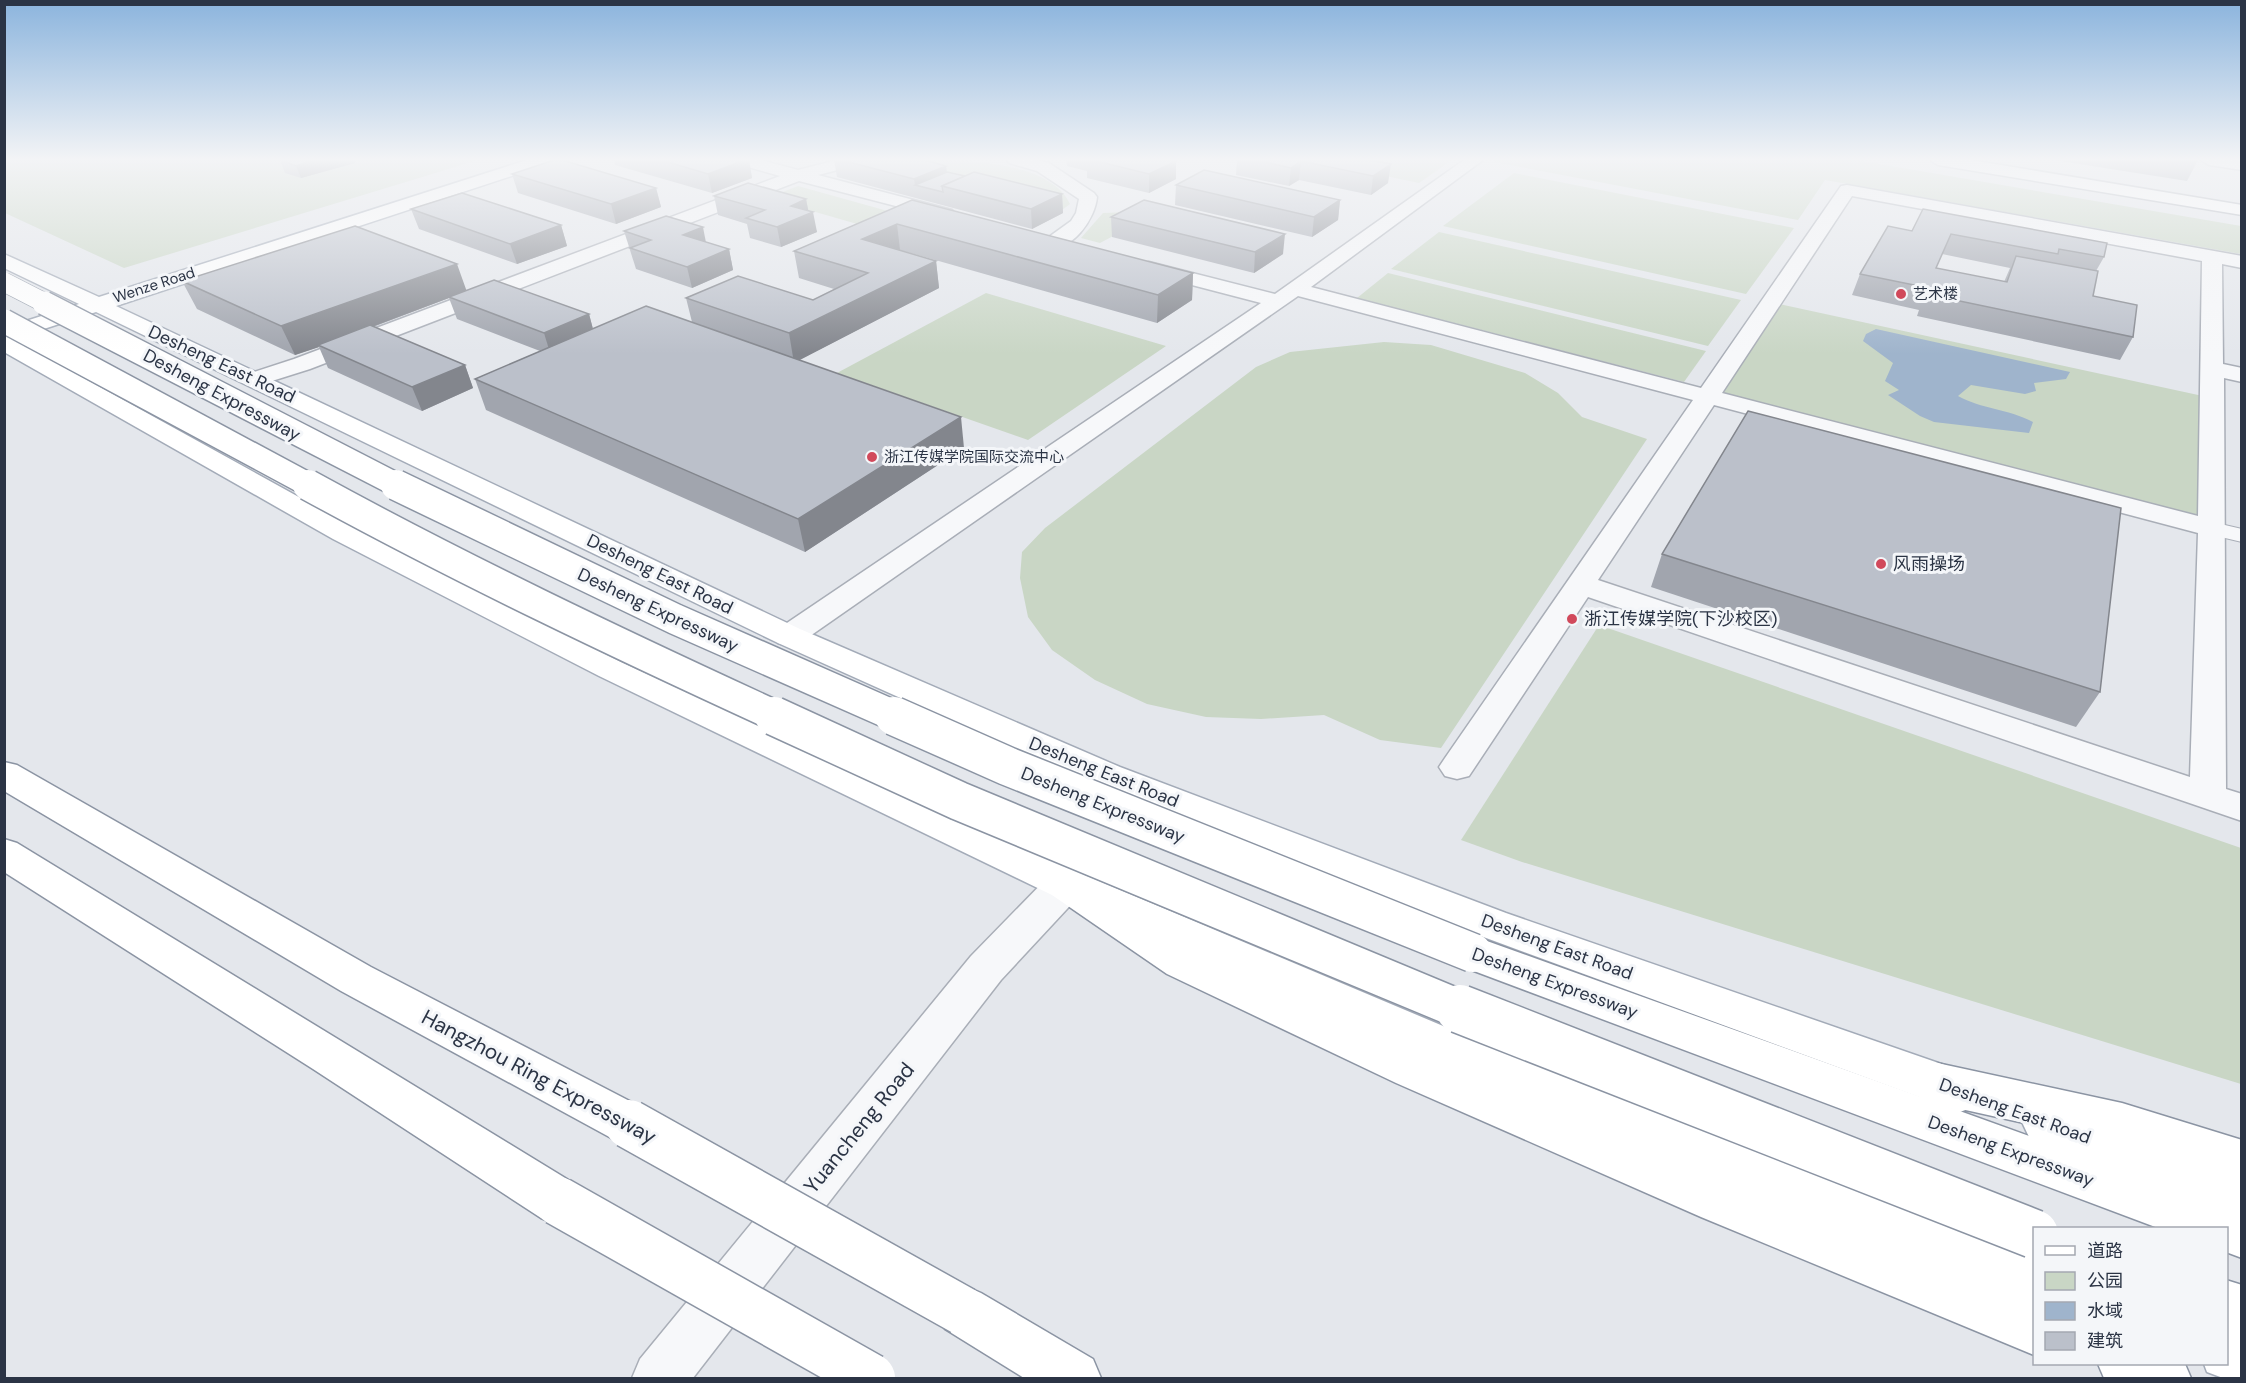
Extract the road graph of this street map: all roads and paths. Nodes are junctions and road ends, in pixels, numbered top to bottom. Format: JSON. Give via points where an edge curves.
{"nodes":[{"id":1,"x":342,"y":225,"type":"edge"},
{"id":2,"x":668,"y":225,"type":"edge"},
{"id":3,"x":1078,"y":225,"type":"edge"},
{"id":4,"x":1385,"y":225,"type":"edge"},
{"id":5,"x":1824,"y":225,"type":"edge"},
{"id":6,"x":2038,"y":225,"type":"edge"},
{"id":7,"x":1031,"y":237,"type":"edge"},
{"id":8,"x":1053,"y":243,"type":"junction"},
{"id":9,"x":1076,"y":249,"type":"edge"},
{"id":10,"x":2212,"y":256,"type":"junction"},
{"id":11,"x":4,"y":260,"type":"edge"},
{"id":12,"x":2241,"y":261,"type":"edge"},
{"id":13,"x":1132,"y":264,"type":"edge"},
{"id":14,"x":4,"y":282,"type":"edge"},
{"id":15,"x":1287,"y":295,"type":"junction"},
{"id":16,"x":94,"y":304,"type":"junction"},
{"id":17,"x":4,"y":321,"type":"edge"},
{"id":18,"x":4,"y":335,"type":"edge"},
{"id":19,"x":4,"y":343,"type":"edge"},
{"id":20,"x":2212,"y":369,"type":"junction"},
{"id":21,"x":2241,"y":375,"type":"edge"},
{"id":22,"x":256,"y":379,"type":"junction"},
{"id":23,"x":1707,"y":396,"type":"junction"},
{"id":24,"x":2212,"y":528,"type":"junction"},
{"id":25,"x":2241,"y":536,"type":"edge"},
{"id":26,"x":1581,"y":584,"type":"junction"},
{"id":27,"x":789,"y":636,"type":"junction"},
{"id":28,"x":1457,"y":767,"type":"dead end"},
{"id":29,"x":4,"y":774,"type":"edge"},
{"id":30,"x":2208,"y":796,"type":"junction"},
{"id":31,"x":2241,"y":808,"type":"edge"},
{"id":32,"x":4,"y":853,"type":"edge"},
{"id":33,"x":1066,"y":884,"type":"junction"},
{"id":34,"x":1937,"y":1083,"type":"junction"},
{"id":35,"x":2241,"y":1163,"type":"edge"},
{"id":36,"x":2241,"y":1191,"type":"edge"},
{"id":37,"x":2223,"y":1227,"type":"edge"},
{"id":38,"x":2033,"y":1234,"type":"edge"},
{"id":39,"x":2033,"y":1279,"type":"edge"},
{"id":40,"x":2033,"y":1329,"type":"edge"},
{"id":41,"x":2128,"y":1365,"type":"edge"},
{"id":42,"x":659,"y":1378,"type":"edge"},
{"id":43,"x":871,"y":1378,"type":"edge"},
{"id":44,"x":1074,"y":1378,"type":"edge"},
{"id":45,"x":2164,"y":1378,"type":"edge"}],
"edges":[{"from":1,"to":16,"type":"main road","name":"Wenze Road"},
{"from":2,"to":22,"type":"street"},
{"from":3,"to":8,"type":"street"},
{"from":4,"to":15,"type":"street"},
{"from":5,"to":23,"type":"street"},
{"from":6,"to":10,"type":"street"},
{"from":7,"to":8,"type":"street"},
{"from":8,"to":9,"type":"street"},
{"from":10,"to":12,"type":"street"},
{"from":10,"to":20,"type":"street"},
{"from":11,"to":16,"type":"main road","name":"Desheng East Road"},
{"from":13,"to":15,"type":"street"},
{"from":14,"to":37,"type":"main road","name":"Desheng Expressway","bridge":true,"via":[[404,489],[675,619],[1007,766],[1473,953]]},
{"from":15,"to":23,"type":"street"},
{"from":15,"to":27,"type":"street"},
{"from":16,"to":18,"type":"main road","name":"Wenze Road"},
{"from":16,"to":22,"type":"main road","name":"Desheng East Road"},
{"from":17,"to":38,"type":"main road","name":"Desheng Expressway","bridge":true,"via":[[378,522],[634,651],[960,801],[1464,1011]]},
{"from":19,"to":33,"type":"main road","via":[[343,533],[588,658]]},
{"from":20,"to":21,"type":"street"},
{"from":20,"to":24,"type":"street"},
{"from":22,"to":27,"type":"main road","name":"Desheng East Road"},
{"from":23,"to":24,"type":"street"},
{"from":23,"to":26,"type":"street"},
{"from":24,"to":25,"type":"street"},
{"from":24,"to":30,"type":"street"},
{"from":26,"to":28,"type":"street"},
{"from":26,"to":30,"type":"street"},
{"from":27,"to":34,"type":"main road","name":"Desheng East Road","via":[[1107,776],[1492,924]]},
{"from":29,"to":44,"type":"main road","name":"Hangzhou Ring Expressway","bridge":true,"via":[[356,979],[629,1124],[963,1311]]},
{"from":30,"to":31,"type":"street"},
{"from":32,"to":43,"type":"main road","bridge":true,"via":[[558,1201]]},
{"from":33,"to":39,"type":"main road","via":[[1438,1045]]},
{"from":33,"to":40,"type":"main road","via":[[1182,962],[1412,1070]]},
{"from":33,"to":42,"type":"street","name":"Yuancheng Road","via":[[986,969]]},
{"from":34,"to":35,"type":"main road","via":[[2122,1124]]},
{"from":34,"to":36,"type":"main road","name":"Desheng East Road"},
{"from":41,"to":45,"type":"main road"}]}
